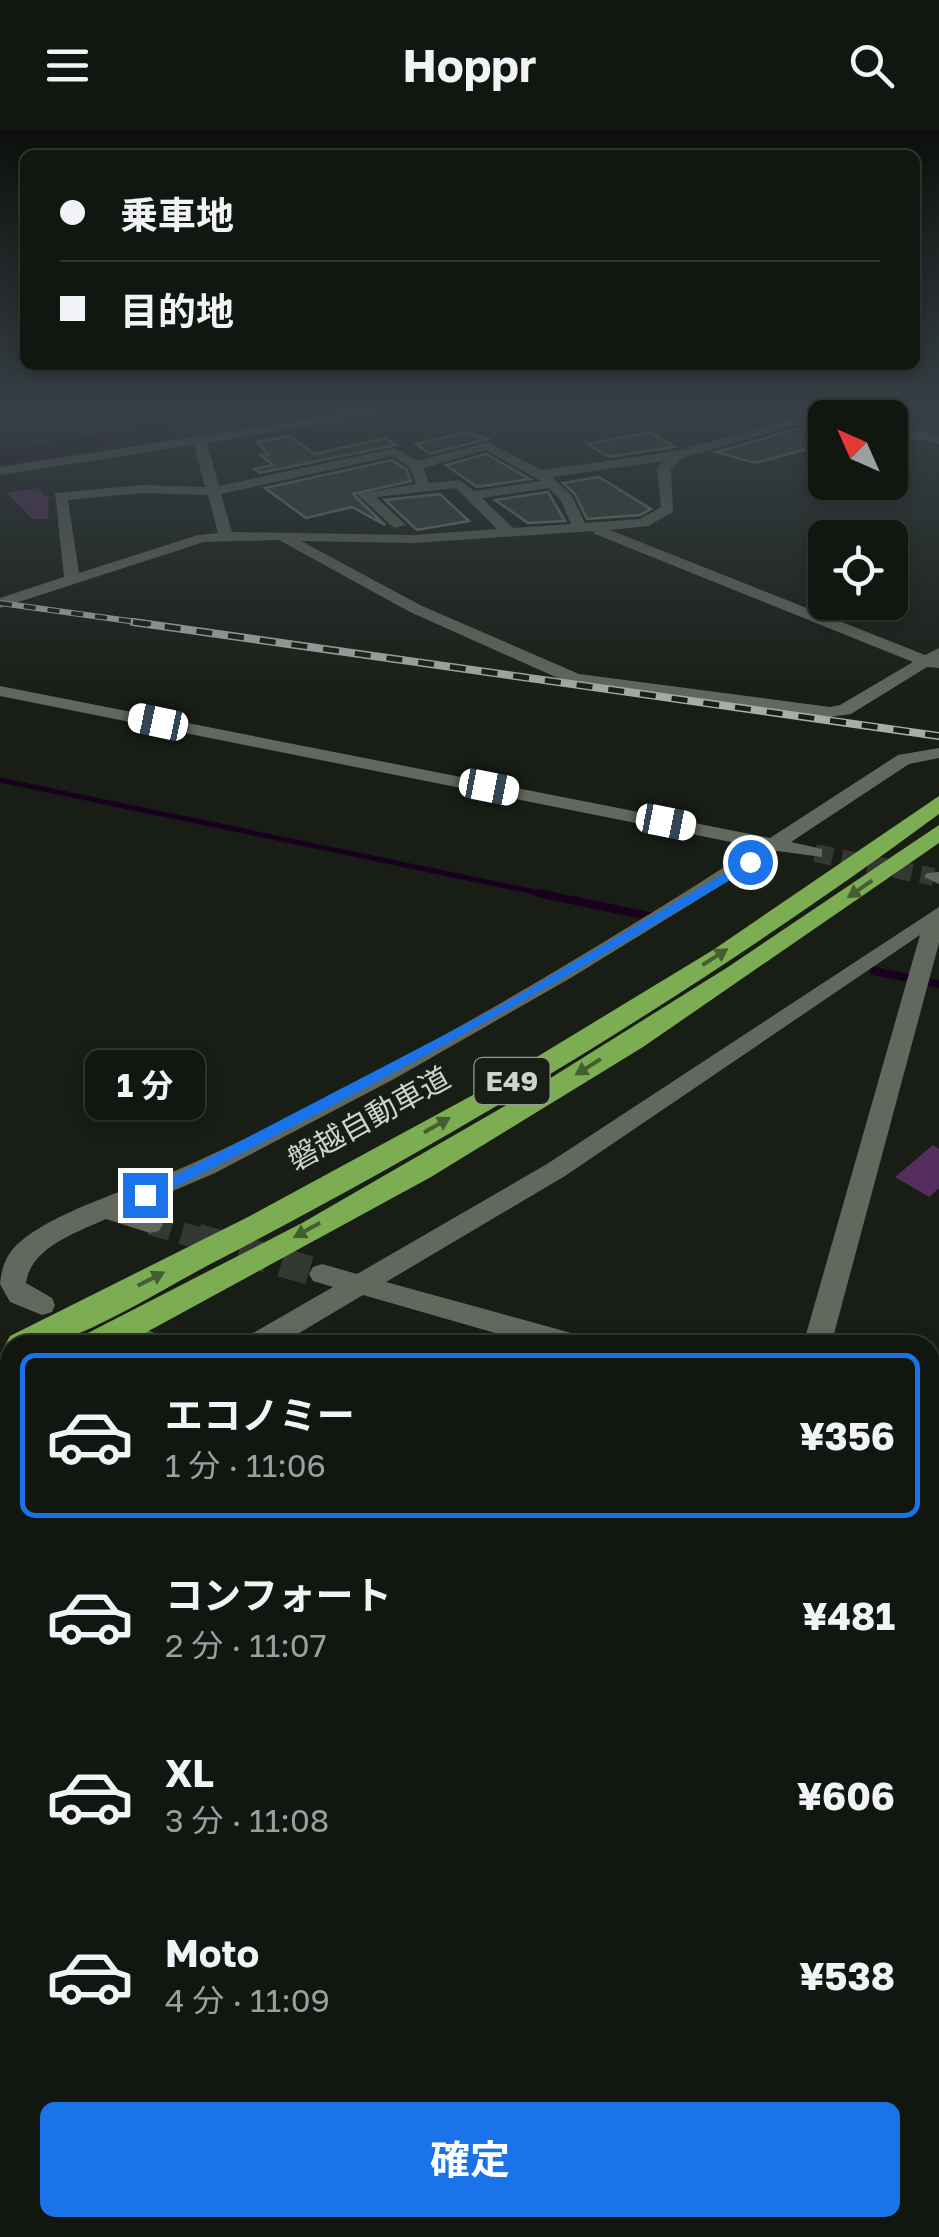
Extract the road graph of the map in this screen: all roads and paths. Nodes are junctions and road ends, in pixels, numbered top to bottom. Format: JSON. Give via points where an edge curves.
{"nodes":[{"id":1,"x":62,"y":508,"type":"edge"},
{"id":2,"x":219,"y":508,"type":"edge"},
{"id":3,"x":380,"y":508,"type":"edge"},
{"id":4,"x":483,"y":508,"type":"edge"},
{"id":5,"x":575,"y":508,"type":"edge"},
{"id":6,"x":667,"y":508,"type":"edge"},
{"id":7,"x":399,"y":525,"type":"dead end"},
{"id":8,"x":585,"y":527,"type":"junction"},
{"id":9,"x":508,"y":531,"type":"junction"},
{"id":10,"x":226,"y":535,"type":"junction"},
{"id":11,"x":280,"y":536,"type":"junction"},
{"id":12,"x":72,"y":578,"type":"junction"},
{"id":13,"x":0,"y":603,"type":"edge"},
{"id":14,"x":935,"y":660,"type":"edge"},
{"id":15,"x":0,"y":691,"type":"edge"},
{"id":16,"x":939,"y":754,"type":"edge"},
{"id":17,"x":939,"y":803,"type":"edge"},
{"id":18,"x":939,"y":832,"type":"edge"},
{"id":19,"x":778,"y":845,"type":"junction"},
{"id":20,"x":815,"y":853,"type":"tunnel mouth"},
{"id":21,"x":938,"y":914,"type":"edge"},
{"id":22,"x":109,"y":1211,"type":"junction"},
{"id":23,"x":150,"y":1224,"type":"tunnel mouth"},
{"id":24,"x":322,"y":1274,"type":"tunnel mouth"},
{"id":25,"x":362,"y":1286,"type":"junction"},
{"id":26,"x":53,"y":1314,"type":"junction"},
{"id":27,"x":28,"y":1335,"type":"edge"},
{"id":28,"x":113,"y":1335,"type":"edge"},
{"id":29,"x":274,"y":1335,"type":"edge"},
{"id":30,"x":539,"y":1335,"type":"edge"},
{"id":31,"x":820,"y":1335,"type":"edge"}],
"edges":[{"from":1,"to":12,"type":"street"},
{"from":2,"to":10,"type":"street"},
{"from":3,"to":7,"type":"street"},
{"from":4,"to":9,"type":"street"},
{"from":5,"to":8,"type":"street"},
{"from":6,"to":8,"type":"street","via":[[643,523]]},
{"from":8,"to":9,"type":"street"},
{"from":8,"to":14,"type":"street"},
{"from":9,"to":11,"type":"street","via":[[414,539]]},
{"from":10,"to":11,"type":"street"},
{"from":10,"to":12,"type":"street","via":[[180,542]]},
{"from":11,"to":14,"type":"street","via":[[416,609],[574,679],[830,712]]},
{"from":12,"to":13,"type":"street"},
{"from":15,"to":19,"type":"street"},
{"from":16,"to":19,"type":"street","via":[[904,759]]},
{"from":26,"to":17,"type":"highway","name":"磐越自動車道","number":"E49","one_way":true,"via":[[268,1219],[556,1056],[752,933]]},
{"from":18,"to":28,"type":"highway","number":"E49","one_way":true,"via":[[580,1073]]},
{"from":19,"to":20,"type":"street"},
{"from":19,"to":22,"type":"street","via":[[662,918],[320,1109]]},
{"from":21,"to":25,"type":"street","via":[[696,1080]]},
{"from":21,"to":31,"type":"street"},
{"from":22,"to":23,"type":"street"},
{"from":22,"to":26,"type":"street","via":[[23,1254],[12,1283],[19,1295]]},
{"from":24,"to":25,"type":"street"},
{"from":25,"to":29,"type":"street"},
{"from":25,"to":30,"type":"street"},
{"from":26,"to":27,"type":"highway","name":"磐越自動車道","number":"E49"}]}
